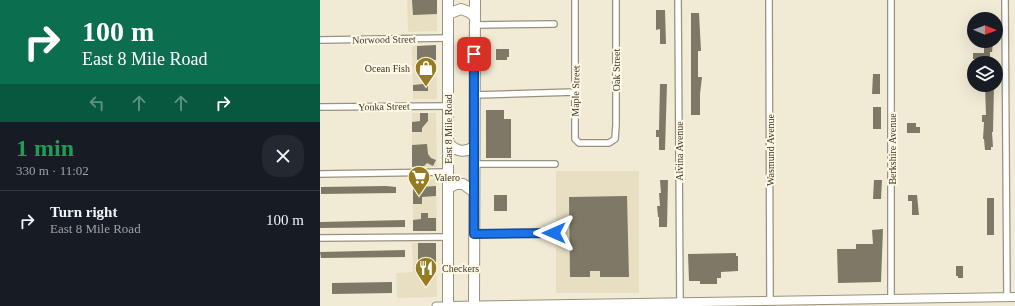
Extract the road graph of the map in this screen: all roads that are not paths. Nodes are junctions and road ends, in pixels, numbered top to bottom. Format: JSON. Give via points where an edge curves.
{"nodes":[{"id":1,"x":448,"y":0,"type":"edge"},
{"id":2,"x":475,"y":0,"type":"edge"},
{"id":3,"x":575,"y":0,"type":"edge"},
{"id":4,"x":616,"y":0,"type":"edge"},
{"id":5,"x":678,"y":0,"type":"edge"},
{"id":6,"x":769,"y":0,"type":"edge"},
{"id":7,"x":891,"y":0,"type":"edge"},
{"id":8,"x":1005,"y":0,"type":"edge"},
{"id":9,"x":448,"y":14,"type":"junction"},
{"id":10,"x":474,"y":21,"type":"junction"},
{"id":11,"x":554,"y":24,"type":"dead end"},
{"id":12,"x":448,"y":38,"type":"junction"},
{"id":13,"x":320,"y":40,"type":"edge"},
{"id":14,"x":576,"y":92,"type":"junction"},
{"id":15,"x":474,"y":95,"type":"junction"},
{"id":16,"x":448,"y":106,"type":"junction"},
{"id":17,"x":320,"y":107,"type":"edge"},
{"id":18,"x":615,"y":139,"type":"joint"},
{"id":19,"x":448,"y":144,"type":"junction"},
{"id":20,"x":474,"y":147,"type":"junction"},
{"id":21,"x":474,"y":164,"type":"junction"},
{"id":22,"x":555,"y":164,"type":"dead end"},
{"id":23,"x":448,"y":172,"type":"junction"},
{"id":24,"x":320,"y":174,"type":"edge"},
{"id":25,"x":448,"y":188,"type":"junction"},
{"id":26,"x":474,"y":192,"type":"junction"},
{"id":27,"x":554,"y":233,"type":"dead end"},
{"id":28,"x":474,"y":234,"type":"junction"},
{"id":29,"x":448,"y":236,"type":"junction"},
{"id":30,"x":320,"y":238,"type":"edge"},
{"id":31,"x":1011,"y":297,"type":"edge"},
{"id":32,"x":891,"y":298,"type":"junction"},
{"id":33,"x":770,"y":300,"type":"junction"},
{"id":34,"x":680,"y":304,"type":"edge"},
{"id":35,"x":436,"y":306,"type":"edge"},
{"id":36,"x":448,"y":306,"type":"edge"},
{"id":37,"x":474,"y":306,"type":"edge"}],
"edges":[{"from":1,"to":9,"type":"highway","name":"East 8 Mile Road"},
{"from":2,"to":10,"type":"highway"},
{"from":3,"to":14,"type":"street","name":"Maple Street"},
{"from":4,"to":18,"type":"street","name":"Oak Street"},
{"from":5,"to":34,"type":"street","name":"Alvina Avenue"},
{"from":6,"to":33,"type":"street","name":"Wasmund Avenue"},
{"from":7,"to":32,"type":"street","name":"Berkshire Avenue"},
{"from":8,"to":31,"type":"street"},
{"from":9,"to":10,"type":"highway","via":[[461,9],[468,12]]},
{"from":9,"to":12,"type":"highway","name":"East 8 Mile Road"},
{"from":10,"to":11,"type":"street"},
{"from":10,"to":15,"type":"highway"},
{"from":12,"to":13,"type":"street","name":"Norwood Street"},
{"from":12,"to":16,"type":"highway","name":"East 8 Mile Road"},
{"from":14,"to":15,"type":"street"},
{"from":14,"to":18,"type":"street","name":"Maple Street","via":[[574,128],[577,141],[609,143]]},
{"from":15,"to":20,"type":"highway"},
{"from":16,"to":17,"type":"street","name":"Yonka Street"},
{"from":16,"to":19,"type":"highway","name":"East 8 Mile Road"},
{"from":19,"to":20,"type":"highway","via":[[460,151]]},
{"from":19,"to":23,"type":"highway","name":"East 8 Mile Road"},
{"from":20,"to":21,"type":"highway"},
{"from":21,"to":22,"type":"street"},
{"from":21,"to":26,"type":"highway"},
{"from":23,"to":24,"type":"street"},
{"from":23,"to":25,"type":"highway","name":"East 8 Mile Road"},
{"from":25,"to":26,"type":"highway","via":[[462,184]]},
{"from":25,"to":29,"type":"highway","name":"East 8 Mile Road"},
{"from":26,"to":28,"type":"highway"},
{"from":27,"to":28,"type":"street"},
{"from":28,"to":37,"type":"highway"},
{"from":29,"to":30,"type":"street"},
{"from":29,"to":36,"type":"highway","name":"East 8 Mile Road"},
{"from":31,"to":32,"type":"main road"},
{"from":32,"to":33,"type":"main road"},
{"from":33,"to":34,"type":"main road"},
{"from":34,"to":37,"type":"main road"},
{"from":35,"to":36,"type":"street"},
{"from":36,"to":37,"type":"main road"}]}
